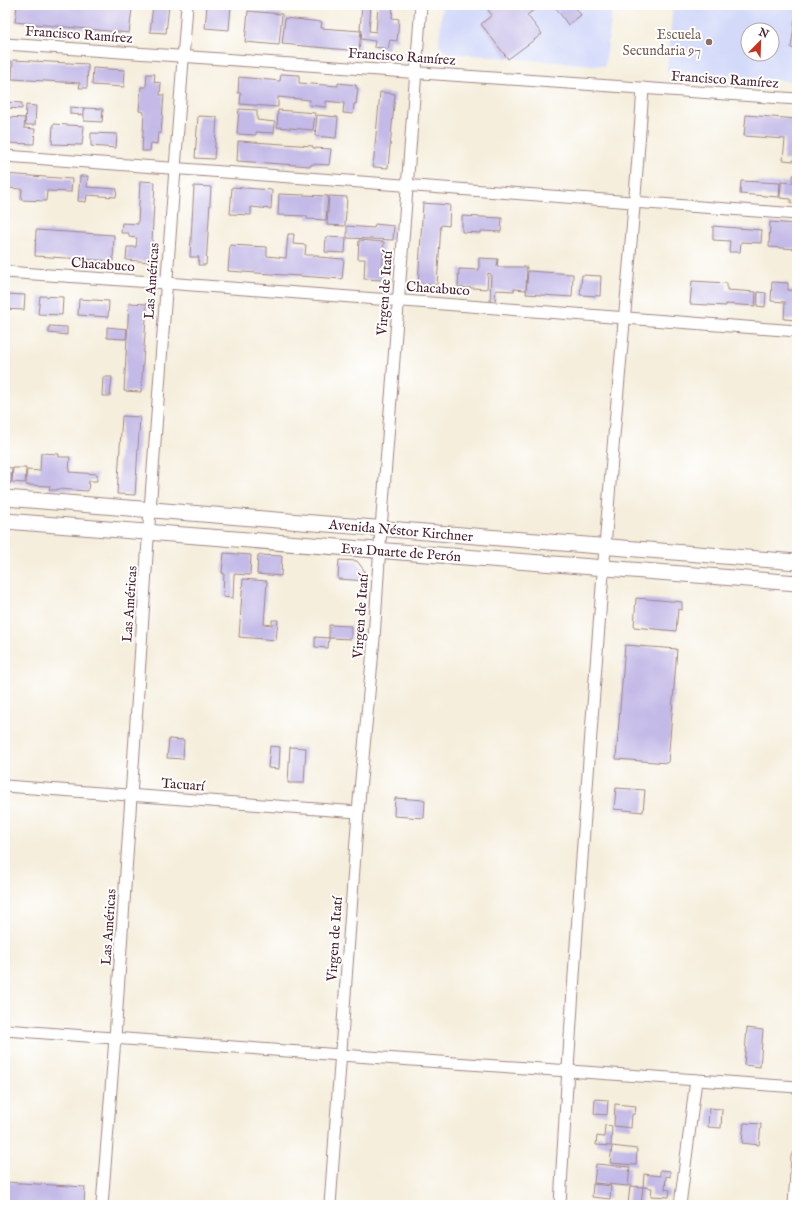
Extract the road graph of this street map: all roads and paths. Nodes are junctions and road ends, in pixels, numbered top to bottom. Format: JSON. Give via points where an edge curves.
{"nodes":[{"id":1,"x":187,"y":5,"type":"edge"},
{"id":2,"x":421,"y":5,"type":"edge"},
{"id":3,"x":5,"y":44,"type":"edge"},
{"id":4,"x":184,"y":56,"type":"junction"},
{"id":5,"x":416,"y":72,"type":"junction"},
{"id":6,"x":643,"y":88,"type":"junction"},
{"id":7,"x":797,"y":99,"type":"edge"},
{"id":8,"x":5,"y":156,"type":"edge"},
{"id":9,"x":175,"y":169,"type":"junction"},
{"id":10,"x":407,"y":186,"type":"junction"},
{"id":11,"x":635,"y":202,"type":"junction"},
{"id":12,"x":797,"y":214,"type":"edge"},
{"id":13,"x":5,"y":272,"type":"edge"},
{"id":14,"x":166,"y":283,"type":"junction"},
{"id":15,"x":398,"y":300,"type":"junction"},
{"id":16,"x":624,"y":317,"type":"junction"},
{"id":17,"x":797,"y":331,"type":"edge"},
{"id":18,"x":5,"y":498,"type":"edge"},
{"id":19,"x":150,"y":510,"type":"junction"},
{"id":20,"x":5,"y":521,"type":"edge"},
{"id":21,"x":381,"y":529,"type":"junction"},
{"id":22,"x":149,"y":532,"type":"junction"},
{"id":23,"x":605,"y":547,"type":"junction"},
{"id":24,"x":379,"y":550,"type":"junction"},
{"id":25,"x":797,"y":562,"type":"edge"},
{"id":26,"x":603,"y":568,"type":"junction"},
{"id":27,"x":797,"y":583,"type":"edge"},
{"id":28,"x":5,"y":786,"type":"edge"},
{"id":29,"x":131,"y":795,"type":"junction"},
{"id":30,"x":358,"y":812,"type":"junction"},
{"id":31,"x":5,"y":1030,"type":"edge"},
{"id":32,"x":115,"y":1038,"type":"junction"},
{"id":33,"x":341,"y":1055,"type":"junction"},
{"id":34,"x":568,"y":1071,"type":"junction"},
{"id":35,"x":696,"y":1080,"type":"junction"},
{"id":36,"x":797,"y":1087,"type":"edge"},
{"id":37,"x":797,"y":1157,"type":"edge"},
{"id":38,"x":102,"y":1205,"type":"edge"},
{"id":39,"x":330,"y":1205,"type":"edge"},
{"id":40,"x":560,"y":1205,"type":"edge"},
{"id":41,"x":680,"y":1205,"type":"edge"},
{"id":42,"x":794,"y":1205,"type":"edge"}],
"edges":[{"from":1,"to":4,"type":"street","name":"Las Américas"},
{"from":2,"to":5,"type":"street","name":"Virgen de Itatí"},
{"from":3,"to":4,"type":"street","name":"Francisco Ramírez"},
{"from":4,"to":5,"type":"street","name":"Francisco Ramírez"},
{"from":4,"to":9,"type":"street","name":"Las Américas"},
{"from":5,"to":6,"type":"street","name":"Francisco Ramírez"},
{"from":5,"to":10,"type":"street","name":"Virgen de Itatí"},
{"from":6,"to":7,"type":"street","name":"Francisco Ramírez"},
{"from":6,"to":11,"type":"street"},
{"from":8,"to":9,"type":"street"},
{"from":9,"to":10,"type":"street"},
{"from":9,"to":14,"type":"street","name":"Las Américas"},
{"from":10,"to":11,"type":"street"},
{"from":10,"to":15,"type":"street","name":"Virgen de Itatí"},
{"from":11,"to":12,"type":"street"},
{"from":11,"to":16,"type":"street"},
{"from":13,"to":14,"type":"street","name":"Chacabuco"},
{"from":14,"to":15,"type":"street","name":"Chacabuco"},
{"from":14,"to":19,"type":"street","name":"Las Américas"},
{"from":15,"to":16,"type":"street","name":"Chacabuco"},
{"from":15,"to":21,"type":"street","name":"Virgen de Itatí"},
{"from":16,"to":17,"type":"street","name":"Chacabuco"},
{"from":16,"to":23,"type":"street"},
{"from":18,"to":19,"type":"street","name":"Avenida Néstor Kirchner"},
{"from":19,"to":21,"type":"street","name":"Avenida Néstor Kirchner"},
{"from":19,"to":22,"type":"street","name":"Las Américas"},
{"from":20,"to":22,"type":"street","name":"Eva Duarte de Perón"},
{"from":21,"to":23,"type":"street","name":"Avenida Néstor Kirchner"},
{"from":21,"to":24,"type":"street","name":"Virgen de Itatí"},
{"from":22,"to":24,"type":"street","name":"Eva Duarte de Perón"},
{"from":22,"to":29,"type":"street","name":"Las Américas"},
{"from":23,"to":25,"type":"street","name":"Avenida Néstor Kirchner"},
{"from":23,"to":26,"type":"street"},
{"from":24,"to":26,"type":"street","name":"Eva Duarte de Perón"},
{"from":24,"to":30,"type":"street","name":"Virgen de Itatí","via":[[374,639]]},
{"from":26,"to":27,"type":"street","name":"Eva Duarte de Perón"},
{"from":26,"to":34,"type":"street"},
{"from":28,"to":29,"type":"street","name":"Tacuarí"},
{"from":29,"to":30,"type":"street","name":"Tacuarí"},
{"from":29,"to":32,"type":"street","name":"Las Américas"},
{"from":30,"to":33,"type":"street","name":"Virgen de Itatí"},
{"from":31,"to":32,"type":"street"},
{"from":32,"to":33,"type":"street"},
{"from":32,"to":38,"type":"street","name":"Las Américas"},
{"from":33,"to":34,"type":"street"},
{"from":33,"to":39,"type":"street","name":"Virgen de Itatí"},
{"from":34,"to":35,"type":"street"},
{"from":34,"to":40,"type":"street"},
{"from":35,"to":36,"type":"street"},
{"from":35,"to":41,"type":"street"},
{"from":37,"to":42,"type":"street"}]}
